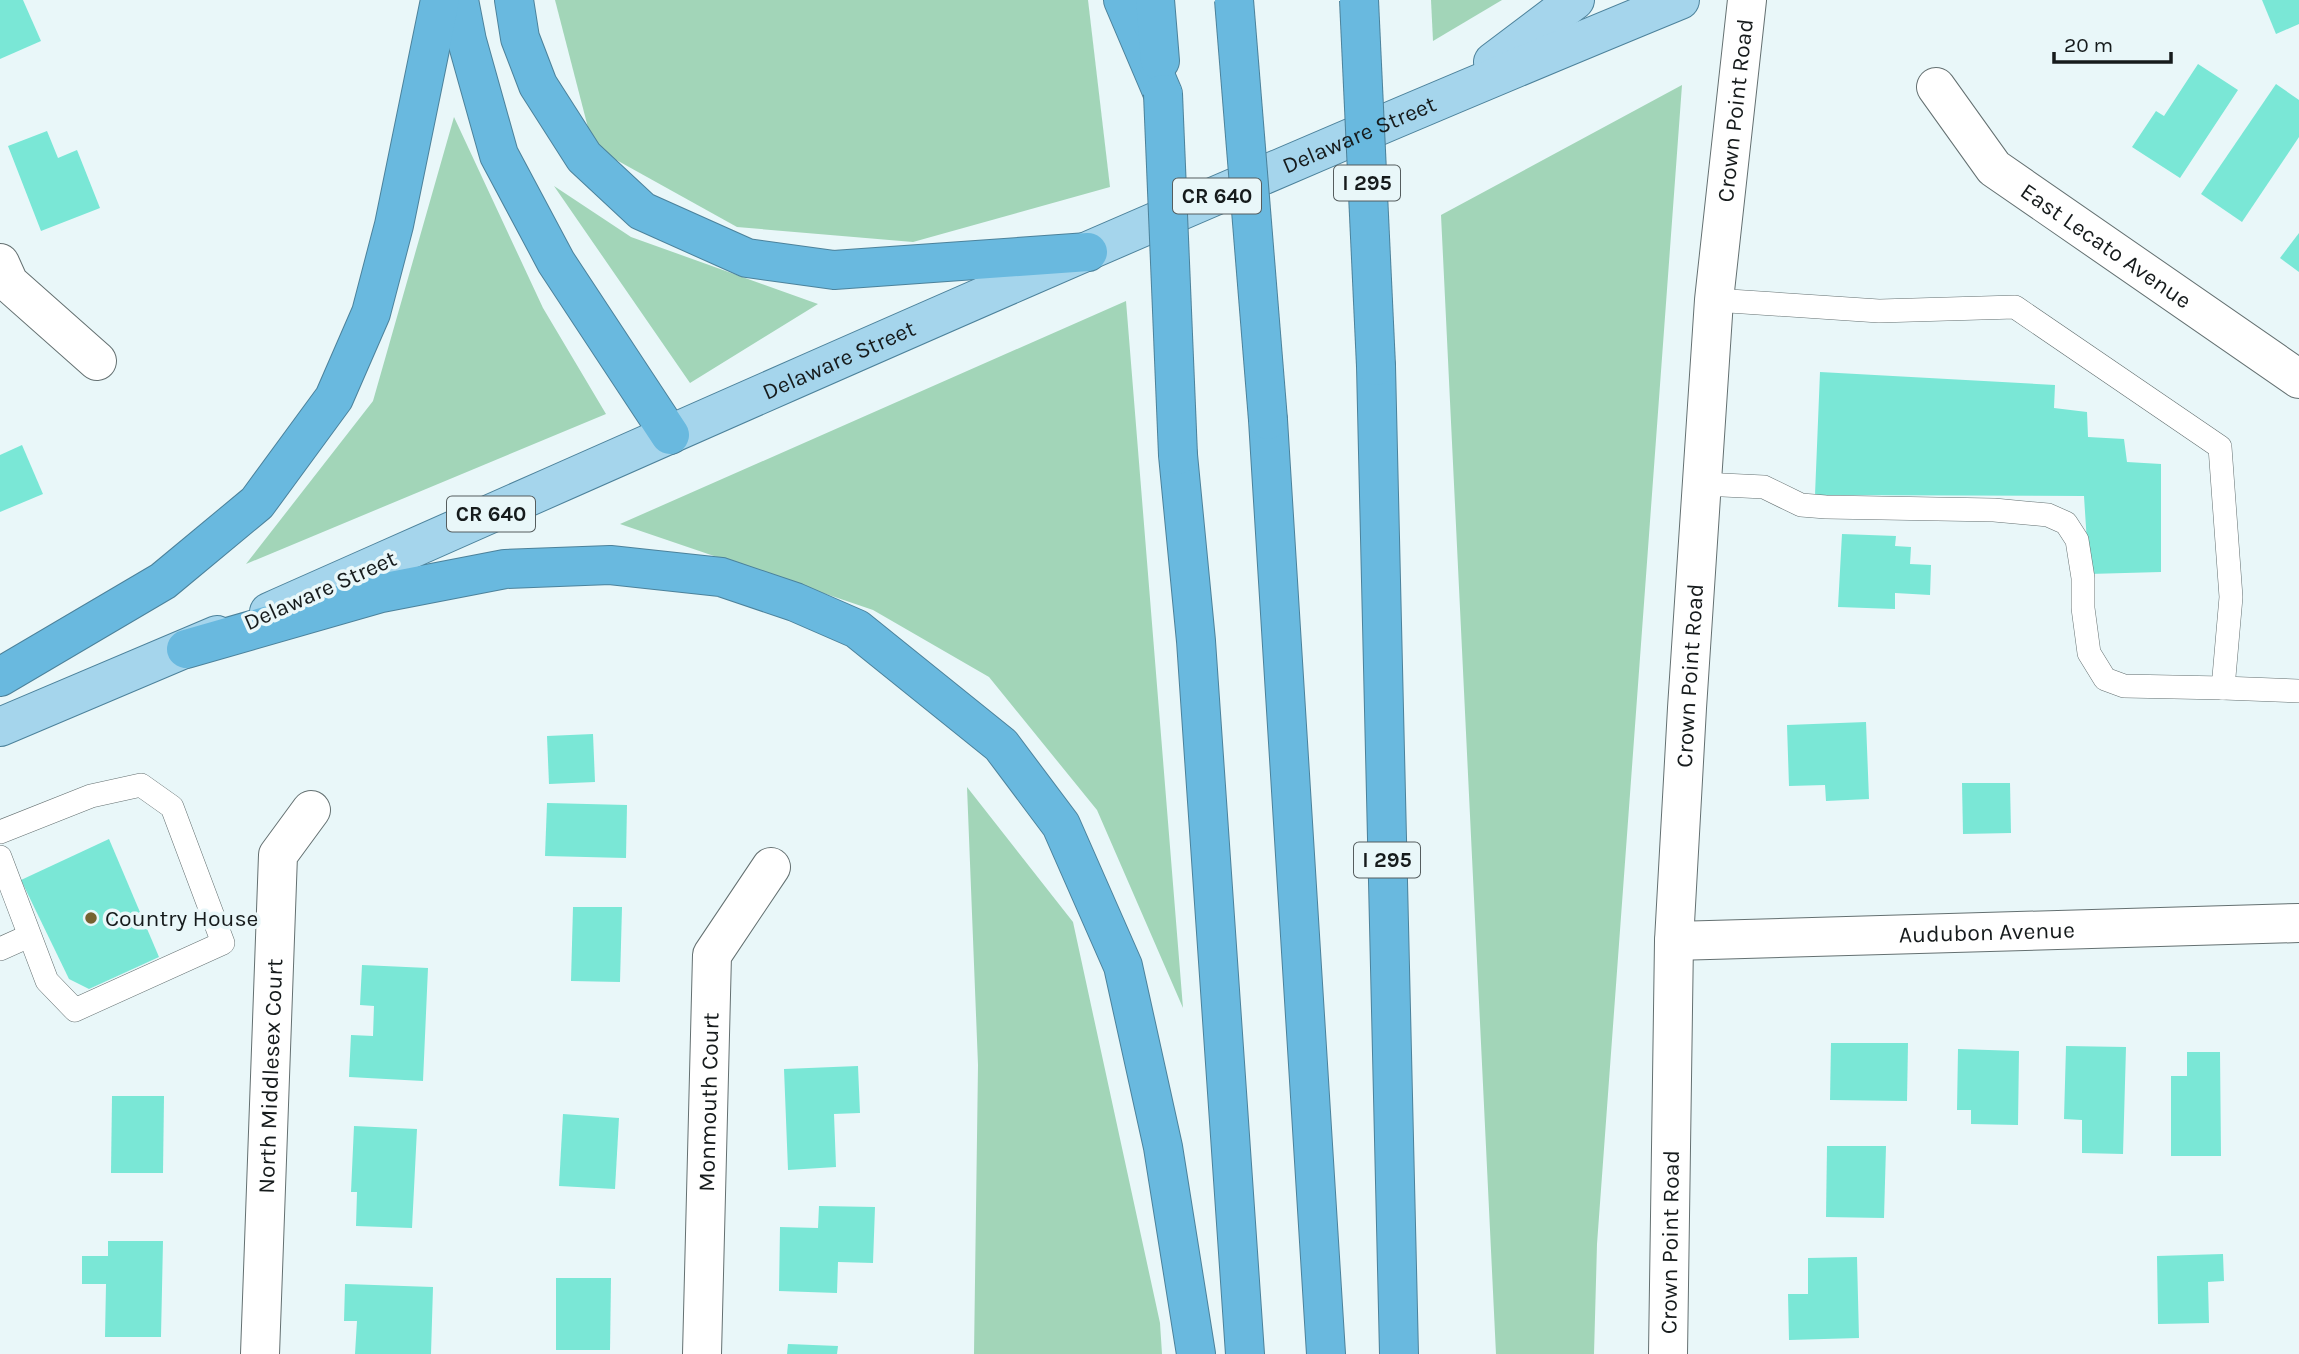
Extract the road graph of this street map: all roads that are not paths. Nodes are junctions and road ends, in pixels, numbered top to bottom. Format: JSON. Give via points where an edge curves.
{"nodes":[{"id":1,"x":440,"y":0,"type":"edge"},
{"id":2,"x":459,"y":0,"type":"edge"},
{"id":3,"x":514,"y":0,"type":"edge"},
{"id":4,"x":1123,"y":0,"type":"edge"},
{"id":5,"x":1155,"y":0,"type":"edge"},
{"id":6,"x":1234,"y":0,"type":"edge"},
{"id":7,"x":1359,"y":0,"type":"edge"},
{"id":8,"x":1575,"y":0,"type":"edge"},
{"id":9,"x":1680,"y":0,"type":"edge"},
{"id":10,"x":1747,"y":0,"type":"edge"},
{"id":11,"x":1936,"y":88,"type":"dead end"},
{"id":12,"x":1453,"y":93,"type":"junction"},
{"id":13,"x":1163,"y":94,"type":"junction"},
{"id":14,"x":1088,"y":252,"type":"junction"},
{"id":15,"x":0,"y":263,"type":"edge"},
{"id":16,"x":1714,"y":300,"type":"junction"},
{"id":17,"x":97,"y":361,"type":"dead end"},
{"id":18,"x":2299,"y":379,"type":"edge"},
{"id":19,"x":670,"y":435,"type":"junction"},
{"id":20,"x":1702,"y":484,"type":"junction"},
{"id":21,"x":186,"y":649,"type":"junction"},
{"id":22,"x":0,"y":677,"type":"edge"},
{"id":23,"x":2222,"y":688,"type":"junction"},
{"id":24,"x":2299,"y":691,"type":"edge"},
{"id":25,"x":0,"y":727,"type":"edge"},
{"id":26,"x":311,"y":810,"type":"dead end"},
{"id":27,"x":0,"y":832,"type":"edge"},
{"id":28,"x":0,"y":857,"type":"edge"},
{"id":29,"x":771,"y":867,"type":"dead end"},
{"id":30,"x":2299,"y":923,"type":"edge"},
{"id":31,"x":29,"y":936,"type":"junction"},
{"id":32,"x":1674,"y":941,"type":"junction"},
{"id":33,"x":0,"y":949,"type":"edge"},
{"id":34,"x":260,"y":1354,"type":"edge"},
{"id":35,"x":702,"y":1354,"type":"edge"},
{"id":36,"x":1196,"y":1354,"type":"edge"},
{"id":37,"x":1245,"y":1354,"type":"edge"},
{"id":38,"x":1326,"y":1354,"type":"edge"},
{"id":39,"x":1398,"y":1354,"type":"edge"},
{"id":40,"x":1668,"y":1354,"type":"edge"}],
"edges":[{"from":1,"to":22,"type":"highway","via":[[371,313],[334,398],[257,503],[163,581]]},
{"from":2,"to":19,"type":"highway","via":[[499,155],[556,262]]},
{"from":3,"to":14,"type":"highway","via":[[520,38],[538,85],[584,157],[642,211],[747,258],[834,270]]},
{"from":4,"to":13,"type":"highway"},
{"from":5,"to":13,"type":"highway"},
{"from":6,"to":38,"type":"highway","bridge":true,"via":[[1268,420]]},
{"from":7,"to":39,"type":"highway","number":"I 295","bridge":true,"via":[[1376,366]]},
{"from":8,"to":12,"type":"main road"},
{"from":9,"to":12,"type":"main road","name":"Delaware Street","number":"CR 640"},
{"from":10,"to":16,"type":"street","name":"Crown Point Road"},
{"from":11,"to":18,"type":"street","name":"East Lecato Avenue","via":[[1994,168]]},
{"from":12,"to":14,"type":"main road","name":"Delaware Street","number":"CR 640"},
{"from":13,"to":37,"type":"highway","bridge":true,"via":[[1178,456],[1196,641]]},
{"from":14,"to":19,"type":"main road","name":"Delaware Street","number":"CR 640"},
{"from":15,"to":17,"type":"street","via":[[9,283]]},
{"from":16,"to":20,"type":"street","name":"Crown Point Road"},
{"from":16,"to":23,"type":"lane","via":[[1879,312],[2015,307],[2220,447],[2231,597]]},
{"from":19,"to":21,"type":"main road","name":"Delaware Street","number":"CR 640"},
{"from":20,"to":23,"type":"lane","via":[[1764,487],[1801,505],[2048,515],[2066,523],[2077,540],[2089,653],[2105,679],[2124,686]]},
{"from":20,"to":32,"type":"street","name":"Crown Point Road"},
{"from":21,"to":25,"type":"main road","name":"Delaware Street","number":"CR 640"},
{"from":21,"to":36,"type":"highway","via":[[381,593],[505,569],[597,566],[721,577],[857,629],[1001,744],[1060,825],[1124,966],[1163,1147]]},
{"from":23,"to":24,"type":"lane"},
{"from":26,"to":34,"type":"street","name":"North Middlesex Court","via":[[278,855]]},
{"from":27,"to":31,"type":"lane","via":[[91,796],[141,785],[172,807],[223,943],[75,1010],[47,981]]},
{"from":28,"to":31,"type":"lane"},
{"from":29,"to":35,"type":"street","name":"Monmouth Court","via":[[712,954]]},
{"from":30,"to":32,"type":"street","name":"Audubon Avenue"},
{"from":31,"to":33,"type":"lane"},
{"from":32,"to":40,"type":"street","name":"Crown Point Road"}]}
